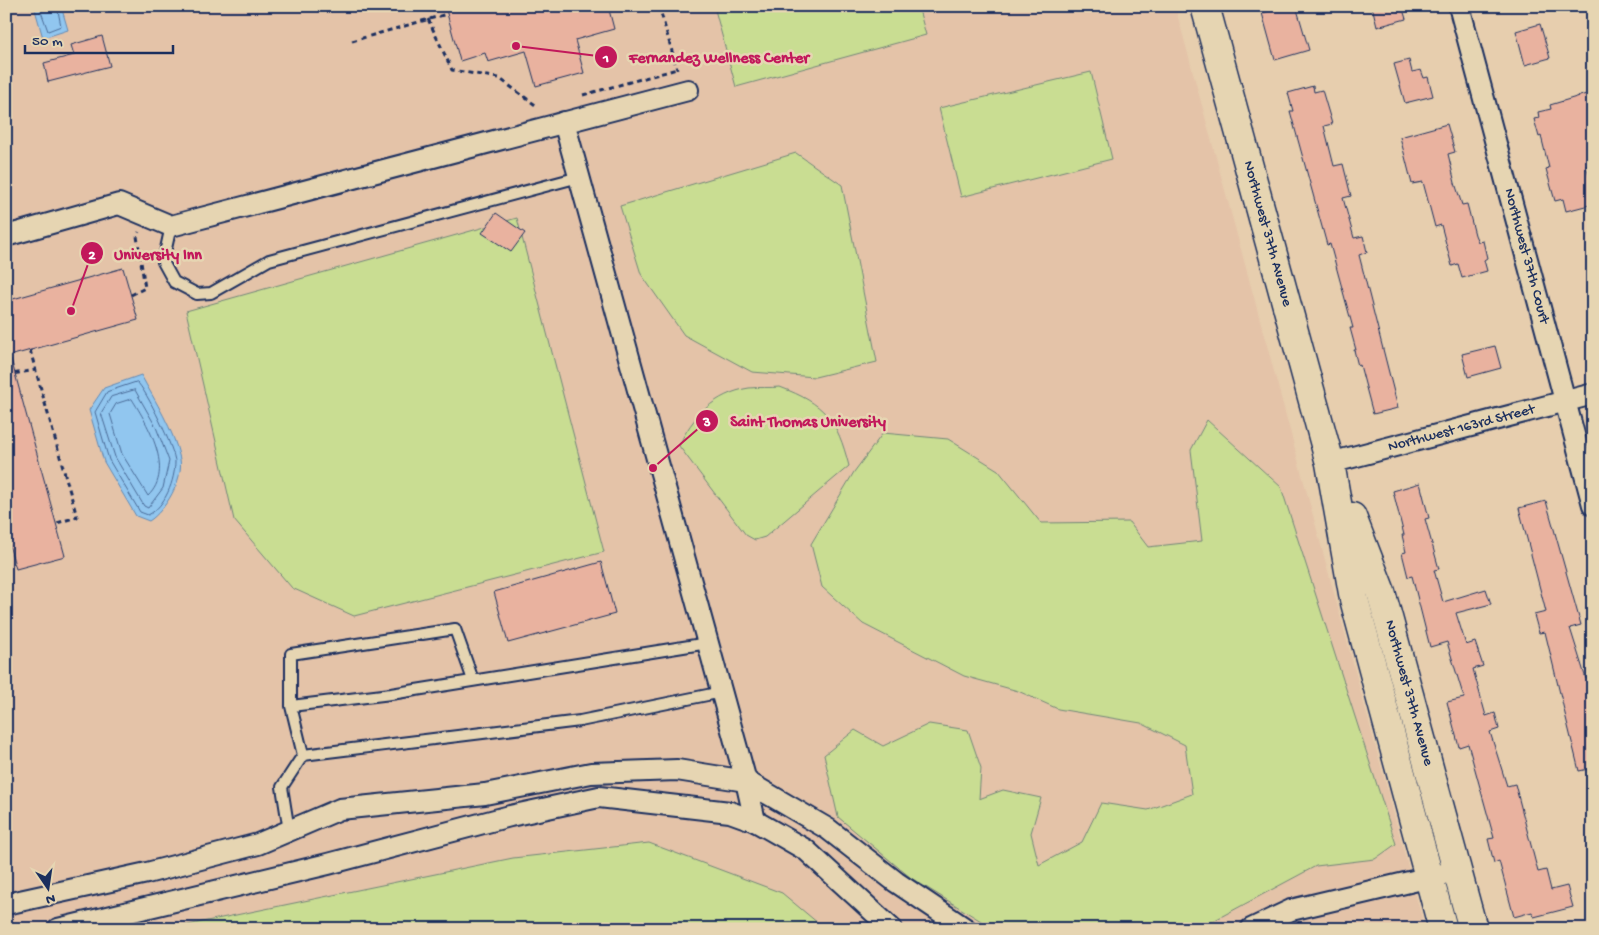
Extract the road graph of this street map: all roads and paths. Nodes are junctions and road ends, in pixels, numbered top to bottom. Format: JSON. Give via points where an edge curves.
{"nodes":[{"id":1,"x":659,"y":6,"type":"edge"},
{"id":2,"x":1205,"y":6,"type":"edge"},
{"id":3,"x":1458,"y":6,"type":"edge"},
{"id":4,"x":447,"y":14,"type":"dead end"},
{"id":5,"x":428,"y":19,"type":"junction"},
{"id":6,"x":352,"y":41,"type":"dead end"},
{"id":7,"x":688,"y":90,"type":"joint"},
{"id":8,"x":538,"y":108,"type":"dead end"},
{"id":9,"x":564,"y":122,"type":"junction"},
{"id":10,"x":579,"y":177,"type":"junction"},
{"id":11,"x":171,"y":226,"type":"junction"},
{"id":12,"x":6,"y":236,"type":"edge"},
{"id":13,"x":30,"y":350,"type":"dead end"},
{"id":14,"x":36,"y":370,"type":"junction"},
{"id":15,"x":6,"y":375,"type":"edge"},
{"id":16,"x":1593,"y":394,"type":"edge"},
{"id":17,"x":1564,"y":402,"type":"junction"},
{"id":18,"x":1330,"y":463,"type":"junction"},
{"id":19,"x":1593,"y":506,"type":"edge"},
{"id":20,"x":57,"y":523,"type":"dead end"},
{"id":21,"x":708,"y":643,"type":"junction"},
{"id":22,"x":473,"y":680,"type":"junction"},
{"id":23,"x":722,"y":692,"type":"junction"},
{"id":24,"x":291,"y":706,"type":"junction"},
{"id":25,"x":302,"y":755,"type":"junction"},
{"id":26,"x":746,"y":781,"type":"junction"},
{"id":27,"x":754,"y":821,"type":"junction"},
{"id":28,"x":289,"y":831,"type":"junction"},
{"id":29,"x":1457,"y":871,"type":"junction"},
{"id":30,"x":1429,"y":877,"type":"junction"},
{"id":31,"x":6,"y":904,"type":"edge"},
{"id":32,"x":58,"y":929,"type":"edge"},
{"id":33,"x":892,"y":929,"type":"edge"},
{"id":34,"x":966,"y":929,"type":"edge"},
{"id":35,"x":1250,"y":929,"type":"edge"},
{"id":36,"x":1443,"y":929,"type":"edge"},
{"id":37,"x":1473,"y":929,"type":"edge"}],
"edges":[{"from":1,"to":7,"type":"path","via":[[677,69]]},
{"from":2,"to":18,"type":"main road","name":"Northwest 37th Avenue"},
{"from":3,"to":17,"type":"street","name":"Northwest 37th Court"},
{"from":4,"to":5,"type":"path"},
{"from":5,"to":6,"type":"path"},
{"from":5,"to":8,"type":"path","via":[[452,70],[499,78]]},
{"from":7,"to":9,"type":"street"},
{"from":9,"to":10,"type":"street"},
{"from":9,"to":11,"type":"street"},
{"from":10,"to":11,"type":"lane","via":[[269,260],[211,292],[197,294],[174,282],[163,262]]},
{"from":10,"to":21,"type":"street"},
{"from":11,"to":12,"type":"street","via":[[119,204]]},
{"from":13,"to":14,"type":"path"},
{"from":14,"to":15,"type":"path"},
{"from":14,"to":20,"type":"path","via":[[77,517]]},
{"from":16,"to":17,"type":"street","name":"Northwest 163rd Street"},
{"from":17,"to":18,"type":"street","name":"Northwest 163rd Street"},
{"from":17,"to":19,"type":"street","name":"Northwest 37th Court"},
{"from":18,"to":29,"type":"main road","name":"Northwest 37th Avenue","via":[[1382,592]]},
{"from":18,"to":30,"type":"main road","name":"Northwest 37th Avenue","via":[[1354,599]]},
{"from":21,"to":22,"type":"lane"},
{"from":21,"to":23,"type":"street"},
{"from":22,"to":24,"type":"lane"},
{"from":22,"to":24,"type":"lane","via":[[456,629],[291,654]]},
{"from":23,"to":25,"type":"lane","via":[[580,721]]},
{"from":23,"to":26,"type":"street"},
{"from":24,"to":25,"type":"lane"},
{"from":25,"to":28,"type":"lane","via":[[282,787]]},
{"from":26,"to":27,"type":"street"},
{"from":26,"to":28,"type":"street","via":[[677,770],[591,773],[485,794],[340,809]]},
{"from":26,"to":34,"type":"street","via":[[828,829],[896,882]]},
{"from":27,"to":32,"type":"street","via":[[730,812],[599,797],[510,816]]},
{"from":27,"to":33,"type":"street","via":[[806,850]]},
{"from":28,"to":31,"type":"street","via":[[258,844],[166,869]]},
{"from":29,"to":30,"type":"street"},
{"from":29,"to":37,"type":"main road","name":"Northwest 37th Avenue"},
{"from":30,"to":35,"type":"street","via":[[1291,910]]},
{"from":30,"to":36,"type":"main road","name":"Northwest 37th Avenue"}]}
